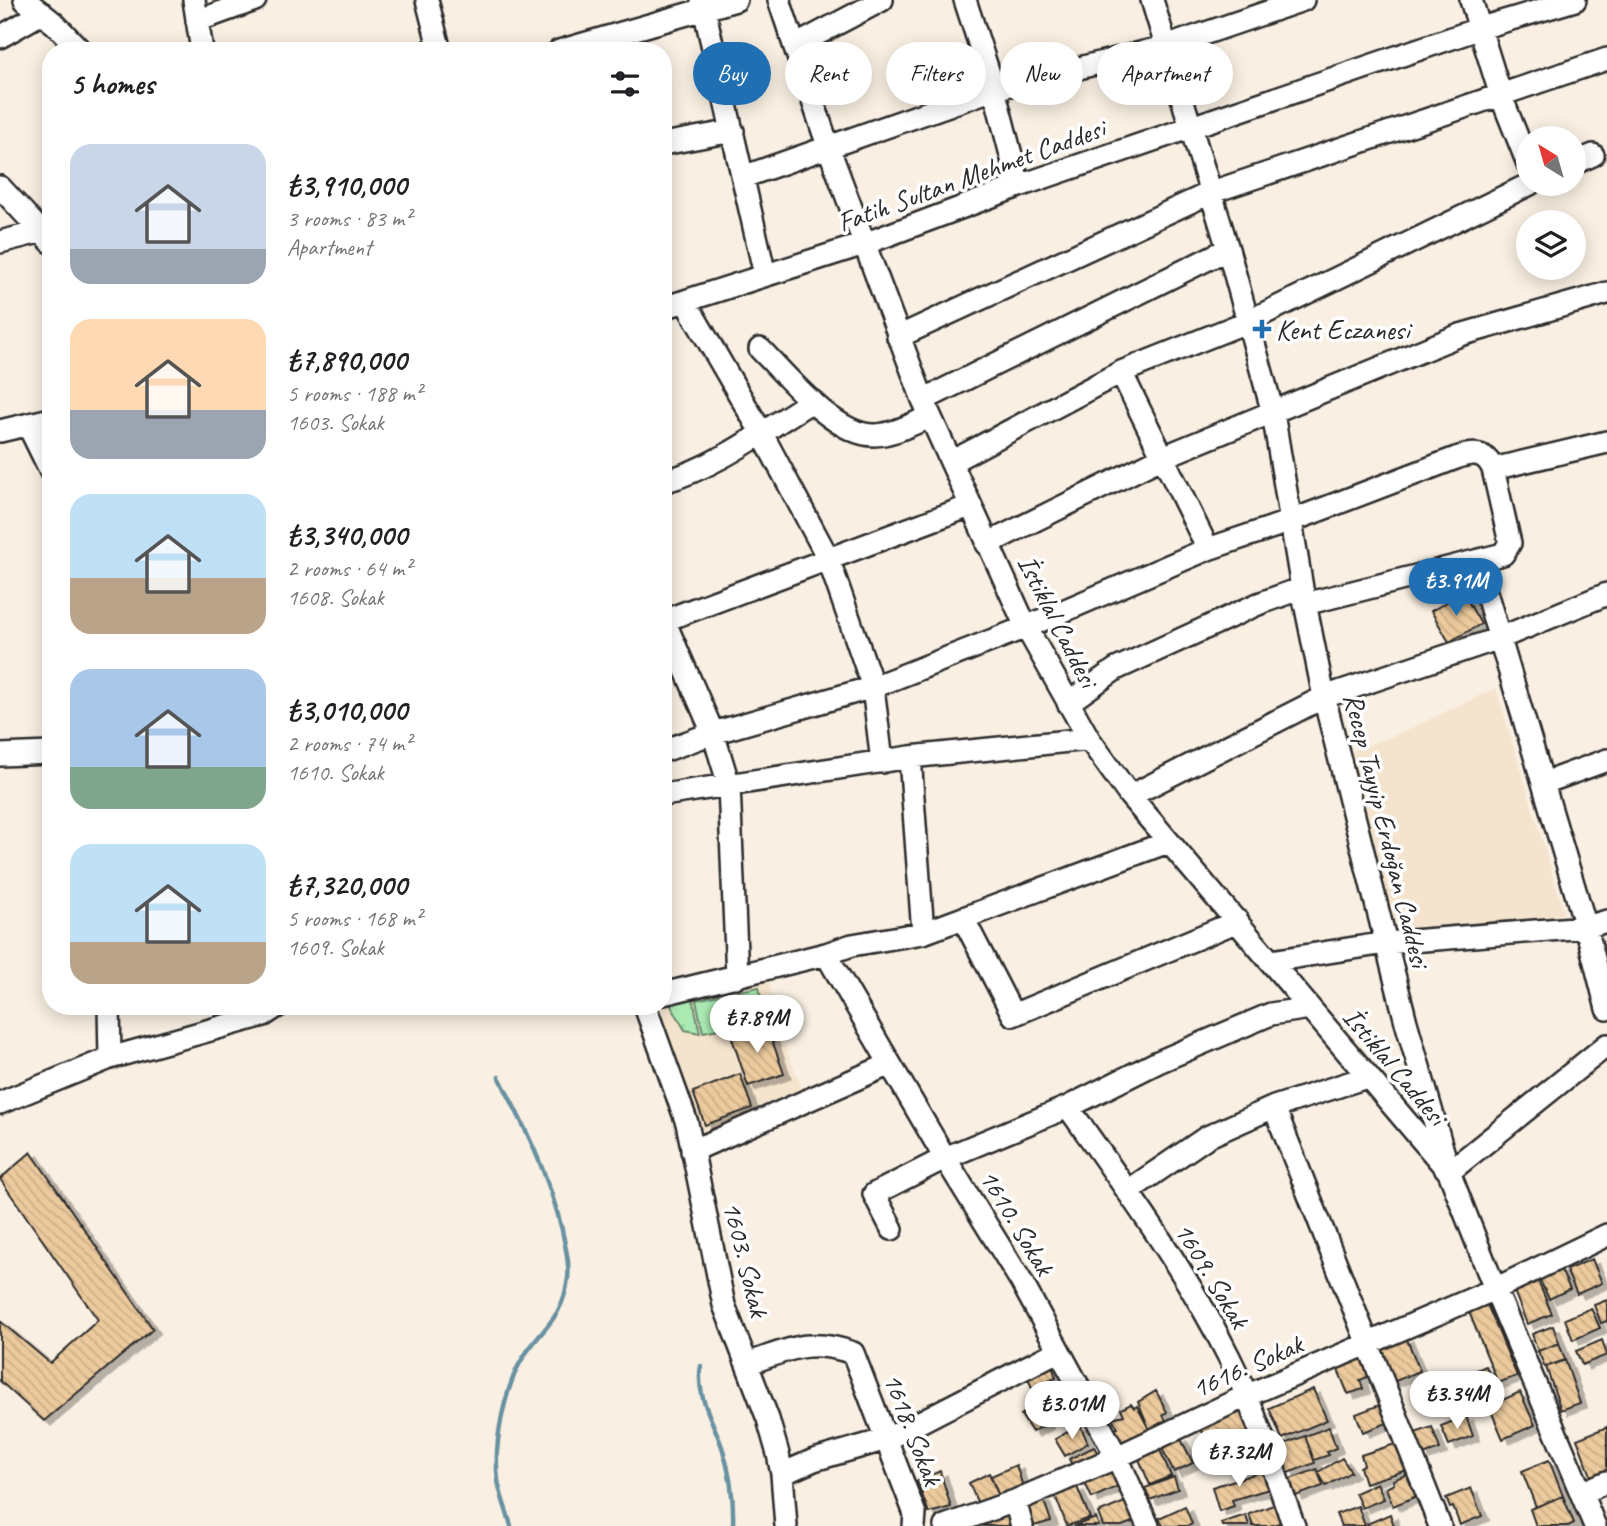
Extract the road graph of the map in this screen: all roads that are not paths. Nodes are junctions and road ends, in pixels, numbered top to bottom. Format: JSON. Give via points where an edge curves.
{"nodes":[{"id":1,"x":255,"y":0,"type":"edge"},
{"id":2,"x":427,"y":0,"type":"edge"},
{"id":3,"x":736,"y":0,"type":"edge"},
{"id":4,"x":779,"y":0,"type":"edge"},
{"id":5,"x":882,"y":0,"type":"edge"},
{"id":6,"x":965,"y":0,"type":"edge"},
{"id":7,"x":1152,"y":0,"type":"edge"},
{"id":8,"x":1303,"y":0,"type":"edge"},
{"id":9,"x":1471,"y":0,"type":"edge"},
{"id":10,"x":1576,"y":0,"type":"edge"},
{"id":11,"x":703,"y":5,"type":"edge"},
{"id":12,"x":34,"y":7,"type":"edge"},
{"id":13,"x":196,"y":10,"type":"edge"},
{"id":14,"x":1481,"y":28,"type":"junction"},
{"id":15,"x":0,"y":37,"type":"edge"},
{"id":16,"x":71,"y":42,"type":"edge"},
{"id":17,"x":201,"y":42,"type":"edge"},
{"id":18,"x":438,"y":42,"type":"edge"},
{"id":19,"x":587,"y":42,"type":"edge"},
{"id":20,"x":794,"y":42,"type":"edge"},
{"id":21,"x":803,"y":42,"type":"edge"},
{"id":22,"x":1167,"y":42,"type":"edge"},
{"id":23,"x":1180,"y":42,"type":"edge"},
{"id":24,"x":1607,"y":59,"type":"edge"},
{"id":25,"x":1097,"y":64,"type":"edge"},
{"id":26,"x":994,"y":89,"type":"junction"},
{"id":27,"x":1502,"y":96,"type":"junction"},
{"id":28,"x":814,"y":105,"type":"edge"},
{"id":29,"x":1185,"y":105,"type":"edge"},
{"id":30,"x":1191,"y":127,"type":"junction"},
{"id":31,"x":733,"y":131,"type":"junction"},
{"id":32,"x":1516,"y":133,"type":"edge"},
{"id":33,"x":672,"y":142,"type":"edge"},
{"id":34,"x":829,"y":149,"type":"junction"},
{"id":35,"x":743,"y":177,"type":"junction"},
{"id":36,"x":1019,"y":186,"type":"junction"},
{"id":37,"x":0,"y":187,"type":"edge"},
{"id":38,"x":1516,"y":191,"type":"edge"},
{"id":39,"x":1212,"y":192,"type":"junction"},
{"id":40,"x":42,"y":232,"type":"edge"},
{"id":41,"x":42,"y":238,"type":"edge"},
{"id":42,"x":0,"y":242,"type":"edge"},
{"id":43,"x":864,"y":244,"type":"junction"},
{"id":44,"x":1228,"y":249,"type":"junction"},
{"id":45,"x":765,"y":275,"type":"junction"},
{"id":46,"x":1607,"y":293,"type":"edge"},
{"id":47,"x":685,"y":301,"type":"junction"},
{"id":48,"x":672,"y":305,"type":"edge"},
{"id":49,"x":1249,"y":321,"type":"junction"},
{"id":50,"x":898,"y":337,"type":"junction"},
{"id":51,"x":760,"y":349,"type":"dead end"},
{"id":52,"x":1121,"y":372,"type":"junction"},
{"id":53,"x":812,"y":401,"type":"junction"},
{"id":54,"x":927,"y":409,"type":"junction"},
{"id":55,"x":1273,"y":413,"type":"junction"},
{"id":56,"x":42,"y":421,"type":"edge"},
{"id":57,"x":28,"y":425,"type":"junction"},
{"id":58,"x":0,"y":431,"type":"edge"},
{"id":59,"x":761,"y":432,"type":"junction"},
{"id":60,"x":1607,"y":442,"type":"edge"},
{"id":61,"x":42,"y":454,"type":"edge"},
{"id":62,"x":1163,"y":457,"type":"junction"},
{"id":63,"x":951,"y":462,"type":"junction"},
{"id":64,"x":1493,"y":469,"type":"junction"},
{"id":65,"x":672,"y":480,"type":"edge"},
{"id":66,"x":970,"y":506,"type":"junction"},
{"id":67,"x":1290,"y":521,"type":"junction"},
{"id":68,"x":987,"y":544,"type":"junction"},
{"id":69,"x":1208,"y":549,"type":"junction"},
{"id":70,"x":828,"y":558,"type":"junction"},
{"id":71,"x":1476,"y":562,"type":"junction"},
{"id":72,"x":1607,"y":594,"type":"edge"},
{"id":73,"x":1304,"y":596,"type":"junction"},
{"id":74,"x":672,"y":617,"type":"edge"},
{"id":75,"x":1026,"y":627,"type":"junction"},
{"id":76,"x":672,"y":638,"type":"edge"},
{"id":77,"x":1500,"y":638,"type":"junction"},
{"id":78,"x":873,"y":687,"type":"junction"},
{"id":79,"x":1324,"y":697,"type":"junction"},
{"id":80,"x":1068,"y":703,"type":"junction"},
{"id":81,"x":713,"y":733,"type":"junction"},
{"id":82,"x":1089,"y":739,"type":"junction"},
{"id":83,"x":672,"y":748,"type":"edge"},
{"id":84,"x":42,"y":753,"type":"edge"},
{"id":85,"x":0,"y":755,"type":"edge"},
{"id":86,"x":910,"y":757,"type":"junction"},
{"id":87,"x":1607,"y":760,"type":"edge"},
{"id":88,"x":883,"y":762,"type":"junction"},
{"id":89,"x":1544,"y":783,"type":"junction"},
{"id":90,"x":729,"y":785,"type":"junction"},
{"id":91,"x":672,"y":794,"type":"edge"},
{"id":92,"x":1130,"y":796,"type":"junction"},
{"id":93,"x":1168,"y":842,"type":"junction"},
{"id":94,"x":963,"y":918,"type":"junction"},
{"id":95,"x":1238,"y":921,"type":"junction"},
{"id":96,"x":1607,"y":921,"type":"edge"},
{"id":97,"x":1586,"y":927,"type":"junction"},
{"id":98,"x":923,"y":933,"type":"junction"},
{"id":99,"x":1386,"y":943,"type":"junction"},
{"id":100,"x":826,"y":954,"type":"junction"},
{"id":101,"x":1270,"y":961,"type":"junction"},
{"id":102,"x":737,"y":977,"type":"junction"},
{"id":103,"x":672,"y":992,"type":"edge"},
{"id":104,"x":1310,"y":1008,"type":"junction"},
{"id":105,"x":1607,"y":1009,"type":"edge"},
{"id":106,"x":108,"y":1015,"type":"edge"},
{"id":107,"x":264,"y":1015,"type":"edge"},
{"id":108,"x":648,"y":1015,"type":"edge"},
{"id":109,"x":1607,"y":1045,"type":"edge"},
{"id":110,"x":110,"y":1058,"type":"junction"},
{"id":111,"x":890,"y":1064,"type":"junction"},
{"id":112,"x":1367,"y":1077,"type":"junction"},
{"id":113,"x":0,"y":1103,"type":"edge"},
{"id":114,"x":1068,"y":1107,"type":"junction"},
{"id":115,"x":1274,"y":1107,"type":"junction"},
{"id":116,"x":692,"y":1151,"type":"junction"},
{"id":117,"x":945,"y":1158,"type":"junction"},
{"id":118,"x":1450,"y":1172,"type":"junction"},
{"id":119,"x":1128,"y":1191,"type":"junction"},
{"id":120,"x":892,"y":1229,"type":"dead end"},
{"id":121,"x":1607,"y":1235,"type":"edge"},
{"id":122,"x":1495,"y":1289,"type":"junction"},
{"id":123,"x":1368,"y":1343,"type":"junction"},
{"id":124,"x":1058,"y":1351,"type":"junction"},
{"id":125,"x":747,"y":1364,"type":"junction"},
{"id":126,"x":1246,"y":1396,"type":"junction"},
{"id":127,"x":887,"y":1439,"type":"junction"},
{"id":128,"x":1117,"y":1457,"type":"junction"},
{"id":129,"x":782,"y":1474,"type":"junction"},
{"id":130,"x":1607,"y":1482,"type":"edge"},
{"id":131,"x":1581,"y":1493,"type":"junction"},
{"id":132,"x":1015,"y":1501,"type":"junction"},
{"id":133,"x":786,"y":1526,"type":"edge"},
{"id":134,"x":914,"y":1526,"type":"edge"},
{"id":135,"x":945,"y":1526,"type":"edge"},
{"id":136,"x":1022,"y":1526,"type":"edge"},
{"id":137,"x":1148,"y":1526,"type":"edge"},
{"id":138,"x":1294,"y":1526,"type":"edge"},
{"id":139,"x":1440,"y":1526,"type":"edge"},
{"id":140,"x":1595,"y":1526,"type":"edge"}],
"edges":[{"from":1,"to":13,"type":"street"},
{"from":2,"to":18,"type":"street"},
{"from":3,"to":11,"type":"street"},
{"from":4,"to":20,"type":"street","name":"İstiklal Caddesi"},
{"from":5,"to":21,"type":"street"},
{"from":6,"to":26,"type":"street"},
{"from":7,"to":22,"type":"street","name":"Recep Tayyip Erdoğan Caddesi"},
{"from":8,"to":23,"type":"street"},
{"from":9,"to":14,"type":"street"},
{"from":10,"to":14,"type":"street","name":"Fatih Sultan Mehmet Caddesi"},
{"from":11,"to":19,"type":"street"},
{"from":11,"to":31,"type":"street"},
{"from":12,"to":15,"type":"street"},
{"from":12,"to":16,"type":"street"},
{"from":13,"to":17,"type":"street"},
{"from":14,"to":27,"type":"street"},
{"from":14,"to":30,"type":"street","name":"Fatih Sultan Mehmet Caddesi"},
{"from":24,"to":27,"type":"street"},
{"from":25,"to":26,"type":"street"},
{"from":26,"to":34,"type":"street"},
{"from":26,"to":36,"type":"street"},
{"from":27,"to":32,"type":"street"},
{"from":27,"to":39,"type":"street"},
{"from":28,"to":34,"type":"street","name":"İstiklal Caddesi"},
{"from":29,"to":30,"type":"street","name":"Recep Tayyip Erdoğan Caddesi"},
{"from":30,"to":36,"type":"street","name":"Fatih Sultan Mehmet Caddesi"},
{"from":30,"to":39,"type":"street","name":"Recep Tayyip Erdoğan Caddesi"},
{"from":31,"to":33,"type":"street"},
{"from":31,"to":35,"type":"street"},
{"from":34,"to":35,"type":"street"},
{"from":34,"to":43,"type":"street","name":"İstiklal Caddesi"},
{"from":35,"to":45,"type":"street"},
{"from":36,"to":43,"type":"street","name":"Fatih Sultan Mehmet Caddesi"},
{"from":37,"to":40,"type":"street"},
{"from":38,"to":49,"type":"street"},
{"from":39,"to":44,"type":"street","name":"Recep Tayyip Erdoğan Caddesi"},
{"from":39,"to":50,"type":"street"},
{"from":41,"to":42,"type":"street"},
{"from":43,"to":45,"type":"street","name":"Fatih Sultan Mehmet Caddesi"},
{"from":43,"to":50,"type":"street","name":"İstiklal Caddesi"},
{"from":44,"to":49,"type":"street","name":"Recep Tayyip Erdoğan Caddesi"},
{"from":44,"to":54,"type":"street"},
{"from":45,"to":47,"type":"street","name":"Fatih Sultan Mehmet Caddesi"},
{"from":46,"to":55,"type":"street","via":[[1460,335]]},
{"from":47,"to":48,"type":"street","name":"Fatih Sultan Mehmet Caddesi"},
{"from":47,"to":59,"type":"street"},
{"from":49,"to":52,"type":"street"},
{"from":49,"to":55,"type":"street","name":"Recep Tayyip Erdoğan Caddesi"},
{"from":50,"to":54,"type":"street","name":"İstiklal Caddesi"},
{"from":51,"to":53,"type":"street"},
{"from":52,"to":62,"type":"street"},
{"from":52,"to":63,"type":"street"},
{"from":53,"to":54,"type":"street","via":[[845,427],[866,435],[884,434]]},
{"from":53,"to":59,"type":"street"},
{"from":54,"to":63,"type":"street","name":"İstiklal Caddesi"},
{"from":55,"to":62,"type":"street"},
{"from":55,"to":67,"type":"street","name":"Recep Tayyip Erdoğan Caddesi"},
{"from":56,"to":57,"type":"street"},
{"from":57,"to":58,"type":"street"},
{"from":57,"to":61,"type":"street"},
{"from":59,"to":65,"type":"street"},
{"from":59,"to":70,"type":"street"},
{"from":60,"to":64,"type":"street"},
{"from":62,"to":68,"type":"street"},
{"from":62,"to":69,"type":"street"},
{"from":63,"to":66,"type":"street","name":"İstiklal Caddesi"},
{"from":64,"to":67,"type":"street","via":[[1485,457],[1471,453]]},
{"from":64,"to":71,"type":"street","via":[[1510,543],[1503,554]]},
{"from":66,"to":68,"type":"street","name":"İstiklal Caddesi"},
{"from":66,"to":70,"type":"street"},
{"from":67,"to":69,"type":"street"},
{"from":67,"to":73,"type":"street","name":"Recep Tayyip Erdoğan Caddesi"},
{"from":68,"to":75,"type":"street","name":"İstiklal Caddesi"},
{"from":69,"to":75,"type":"street"},
{"from":70,"to":74,"type":"street"},
{"from":70,"to":78,"type":"street"},
{"from":71,"to":73,"type":"street"},
{"from":71,"to":77,"type":"street"},
{"from":72,"to":77,"type":"street"},
{"from":73,"to":79,"type":"street","name":"Recep Tayyip Erdoğan Caddesi"},
{"from":73,"to":80,"type":"street","via":[[1258,604],[1116,669]]},
{"from":75,"to":78,"type":"street"},
{"from":75,"to":80,"type":"street","name":"İstiklal Caddesi"},
{"from":76,"to":81,"type":"street"},
{"from":77,"to":79,"type":"street"},
{"from":77,"to":89,"type":"street"},
{"from":78,"to":81,"type":"street"},
{"from":78,"to":88,"type":"street"},
{"from":79,"to":92,"type":"street"},
{"from":79,"to":99,"type":"street","name":"Recep Tayyip Erdoğan Caddesi"},
{"from":80,"to":82,"type":"street","name":"İstiklal Caddesi"},
{"from":81,"to":83,"type":"street"},
{"from":81,"to":90,"type":"street"},
{"from":82,"to":86,"type":"street"},
{"from":82,"to":92,"type":"street","name":"İstiklal Caddesi"},
{"from":84,"to":85,"type":"street"},
{"from":86,"to":88,"type":"street"},
{"from":86,"to":98,"type":"street"},
{"from":87,"to":89,"type":"street"},
{"from":88,"to":90,"type":"street"},
{"from":89,"to":97,"type":"street"},
{"from":90,"to":91,"type":"street"},
{"from":90,"to":102,"type":"street"},
{"from":92,"to":93,"type":"street","name":"İstiklal Caddesi"},
{"from":93,"to":94,"type":"street"},
{"from":93,"to":95,"type":"street","name":"İstiklal Caddesi"},
{"from":94,"to":95,"type":"street","via":[[1013,1015]]},
{"from":94,"to":98,"type":"street"},
{"from":95,"to":101,"type":"street","name":"İstiklal Caddesi"},
{"from":96,"to":97,"type":"street"},
{"from":97,"to":99,"type":"street"},
{"from":97,"to":105,"type":"street"},
{"from":98,"to":100,"type":"street"},
{"from":99,"to":101,"type":"street"},
{"from":99,"to":118,"type":"street","name":"Recep Tayyip Erdoğan Caddesi"},
{"from":100,"to":102,"type":"street"},
{"from":100,"to":111,"type":"street","name":"1610. Sokak"},
{"from":101,"to":104,"type":"street","name":"İstiklal Caddesi"},
{"from":102,"to":103,"type":"street"},
{"from":104,"to":112,"type":"street","name":"İstiklal Caddesi"},
{"from":104,"to":114,"type":"street","via":[[1271,1014]]},
{"from":106,"to":110,"type":"street"},
{"from":107,"to":110,"type":"street"},
{"from":108,"to":116,"type":"street","name":"1603. Sokak","via":[[681,1102]]},
{"from":109,"to":118,"type":"street"},
{"from":110,"to":113,"type":"street"},
{"from":111,"to":116,"type":"street"},
{"from":111,"to":117,"type":"street","name":"1610. Sokak"},
{"from":112,"to":115,"type":"street"},
{"from":112,"to":118,"type":"street","name":"İstiklal Caddesi"},
{"from":114,"to":117,"type":"street"},
{"from":114,"to":119,"type":"street","name":"1609. Sokak"},
{"from":115,"to":119,"type":"street","via":[[1207,1137]]},
{"from":115,"to":123,"type":"street"},
{"from":116,"to":125,"type":"street","name":"1603. Sokak","via":[[719,1287]]},
{"from":117,"to":120,"type":"street","via":[[874,1194]]},
{"from":117,"to":124,"type":"street","name":"1610. Sokak","via":[[1003,1249]]},
{"from":118,"to":122,"type":"street","name":"Recep Tayyip Erdoğan Caddesi"},
{"from":119,"to":126,"type":"street","name":"1609. Sokak","via":[[1213,1329]]},
{"from":121,"to":122,"type":"street","name":"1616. Sokak"},
{"from":122,"to":123,"type":"street","name":"1616. Sokak"},
{"from":122,"to":131,"type":"street","name":"Recep Tayyip Erdoğan Caddesi"},
{"from":123,"to":126,"type":"street","name":"1616. Sokak"},
{"from":123,"to":139,"type":"street"},
{"from":124,"to":127,"type":"street"},
{"from":124,"to":128,"type":"street","name":"1610. Sokak"},
{"from":125,"to":127,"type":"street","name":"1618. Sokak","via":[[803,1345],[853,1353]]},
{"from":125,"to":129,"type":"street","name":"1603. Sokak"},
{"from":126,"to":128,"type":"street","name":"1616. Sokak"},
{"from":126,"to":138,"type":"street","name":"1609. Sokak"},
{"from":127,"to":129,"type":"street"},
{"from":127,"to":134,"type":"street","name":"1618. Sokak","via":[[915,1514]]},
{"from":128,"to":132,"type":"street","name":"1616. Sokak"},
{"from":128,"to":137,"type":"street","name":"1610. Sokak"},
{"from":129,"to":133,"type":"street","name":"1603. Sokak"},
{"from":130,"to":131,"type":"street"},
{"from":131,"to":140,"type":"street","name":"Recep Tayyip Erdoğan Caddesi"},
{"from":132,"to":135,"type":"street","name":"1616. Sokak"},
{"from":132,"to":136,"type":"street"}]}
